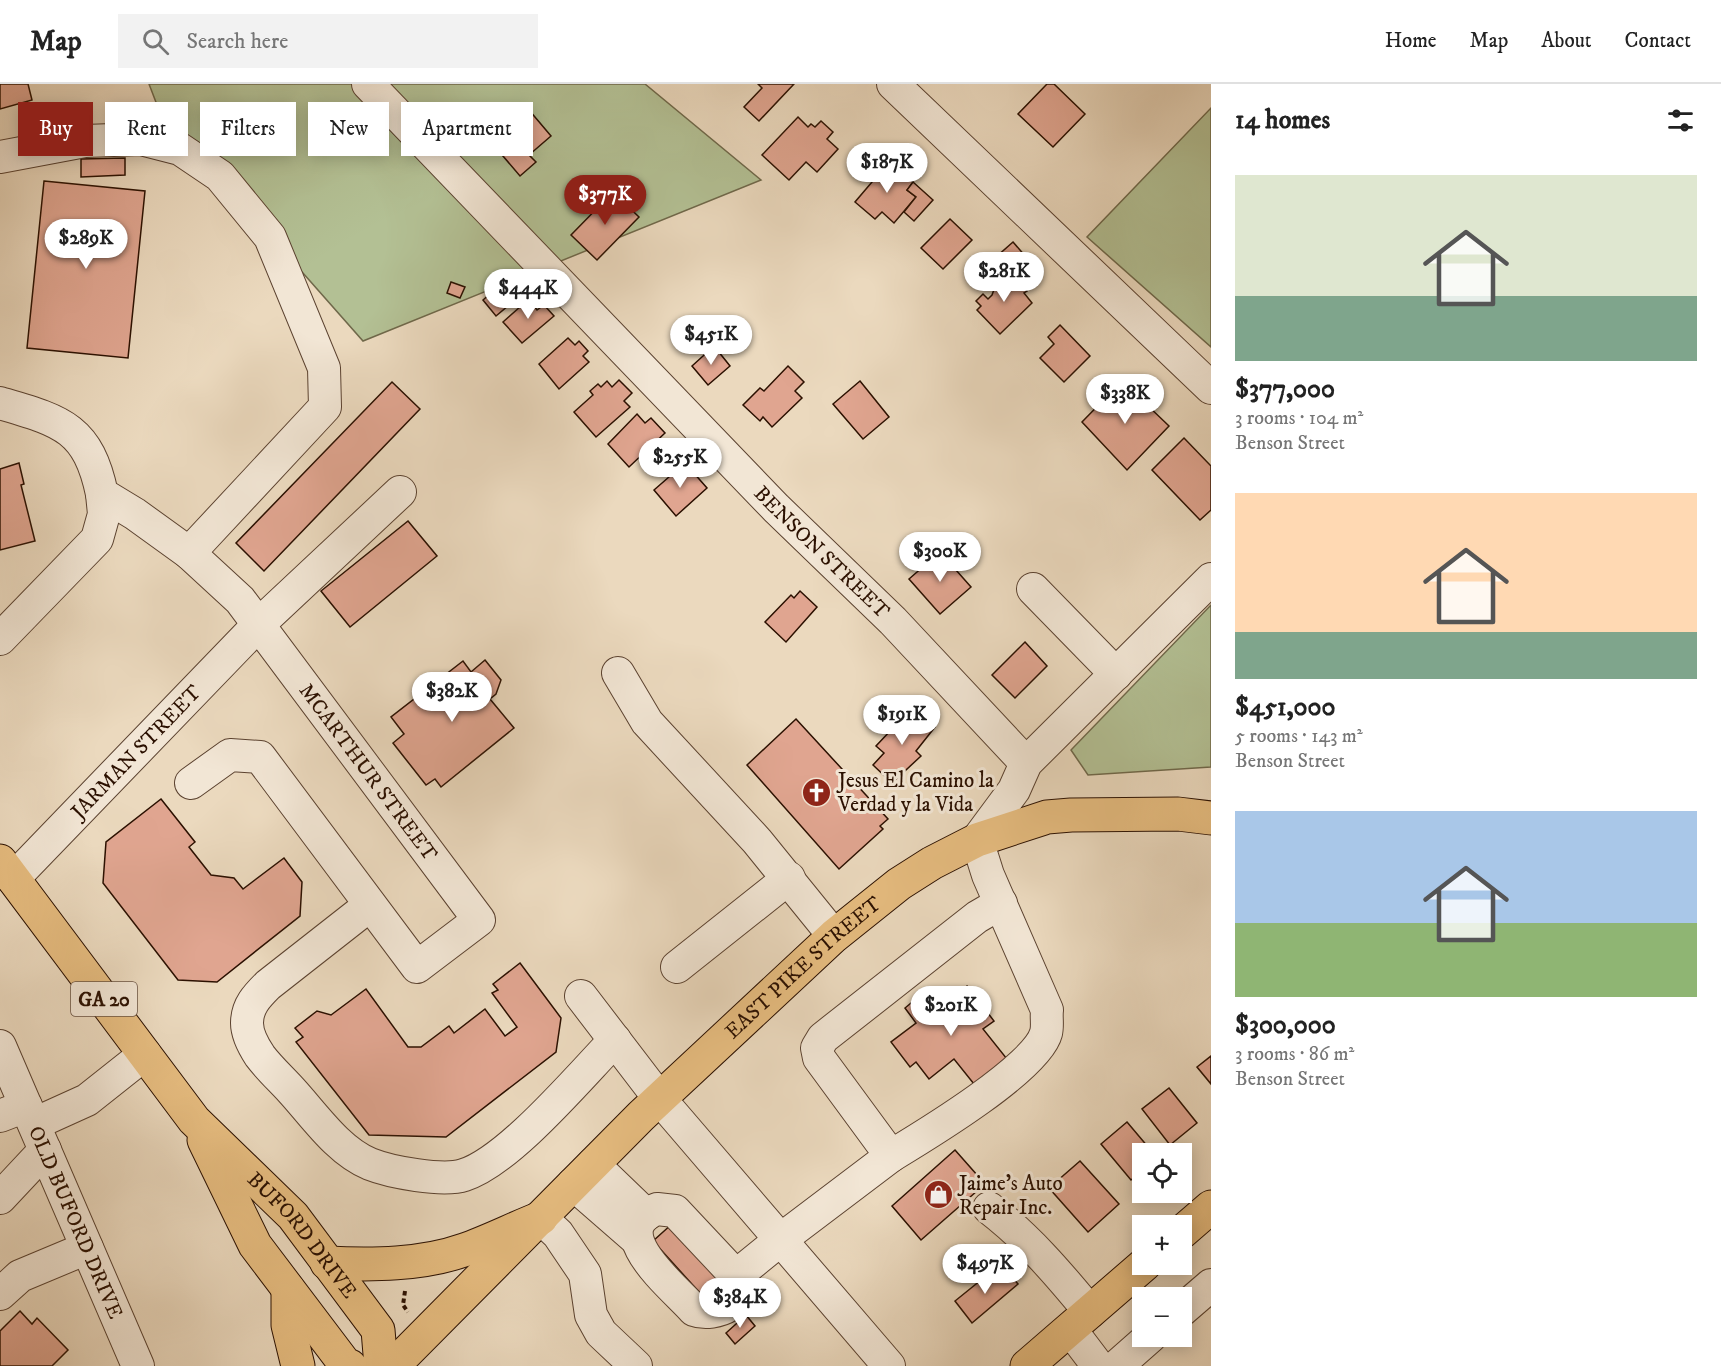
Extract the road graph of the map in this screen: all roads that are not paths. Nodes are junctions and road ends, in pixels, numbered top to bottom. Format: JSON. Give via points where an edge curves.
{"nodes":[{"id":1,"x":368,"y":84,"type":"edge"},
{"id":2,"x":892,"y":84,"type":"edge"},
{"id":3,"x":0,"y":157,"type":"edge"},
{"id":4,"x":1211,"y":388,"type":"edge"},
{"id":5,"x":0,"y":403,"type":"edge"},
{"id":6,"x":400,"y":492,"type":"dead end"},
{"id":7,"x":102,"y":494,"type":"junction"},
{"id":8,"x":189,"y":553,"type":"junction"},
{"id":9,"x":1211,"y":579,"type":"edge"},
{"id":10,"x":1033,"y":588,"type":"dead end"},
{"id":11,"x":259,"y":624,"type":"junction"},
{"id":12,"x":0,"y":639,"type":"edge"},
{"id":13,"x":618,"y":674,"type":"dead end"},
{"id":14,"x":1116,"y":674,"type":"junction"},
{"id":15,"x":1026,"y":763,"type":"junction"},
{"id":16,"x":191,"y":783,"type":"dead end"},
{"id":17,"x":1211,"y":818,"type":"edge"},
{"id":18,"x":977,"y":840,"type":"junction"},
{"id":19,"x":7,"y":870,"type":"edge"},
{"id":20,"x":789,"y":878,"type":"junction"},
{"id":21,"x":1002,"y":903,"type":"junction"},
{"id":22,"x":370,"y":905,"type":"junction"},
{"id":23,"x":834,"y":936,"type":"junction"},
{"id":24,"x":677,"y":967,"type":"dead end"},
{"id":25,"x":581,"y":996,"type":"dead end"},
{"id":26,"x":615,"y":1040,"type":"junction"},
{"id":27,"x":0,"y":1046,"type":"edge"},
{"id":28,"x":145,"y":1054,"type":"junction"},
{"id":29,"x":659,"y":1098,"type":"junction"},
{"id":30,"x":194,"y":1120,"type":"junction"},
{"id":31,"x":26,"y":1124,"type":"edge"},
{"id":32,"x":891,"y":1156,"type":"junction"},
{"id":33,"x":583,"y":1174,"type":"junction"},
{"id":34,"x":0,"y":1198,"type":"edge"},
{"id":35,"x":1211,"y":1207,"type":"edge"},
{"id":36,"x":989,"y":1208,"type":"dead end"},
{"id":37,"x":541,"y":1218,"type":"junction"},
{"id":38,"x":1192,"y":1223,"type":"edge"},
{"id":39,"x":641,"y":1227,"type":"junction"},
{"id":40,"x":780,"y":1240,"type":"junction"},
{"id":41,"x":87,"y":1248,"type":"junction"},
{"id":42,"x":327,"y":1263,"type":"junction"},
{"id":43,"x":1132,"y":1274,"type":"edge"},
{"id":44,"x":736,"y":1276,"type":"junction"},
{"id":45,"x":1211,"y":1285,"type":"edge"},
{"id":46,"x":288,"y":1288,"type":"junction"},
{"id":47,"x":0,"y":1294,"type":"edge"},
{"id":48,"x":1192,"y":1301,"type":"edge"},
{"id":49,"x":1080,"y":1320,"type":"junction"},
{"id":50,"x":1139,"y":1347,"type":"edge"},
{"id":51,"x":138,"y":1366,"type":"edge"},
{"id":52,"x":298,"y":1366,"type":"edge"},
{"id":53,"x":350,"y":1366,"type":"edge"},
{"id":54,"x":381,"y":1366,"type":"edge"},
{"id":55,"x":393,"y":1366,"type":"edge"},
{"id":56,"x":636,"y":1366,"type":"edge"},
{"id":57,"x":889,"y":1366,"type":"edge"},
{"id":58,"x":1027,"y":1366,"type":"edge"},
{"id":59,"x":1098,"y":1366,"type":"edge"},
{"id":60,"x":1117,"y":1366,"type":"edge"}],
"edges":[{"from":1,"to":15,"type":"street","name":"BENSON STREET","via":[[776,508],[893,621]]},
{"from":2,"to":4,"type":"street"},
{"from":3,"to":8,"type":"street","via":[[85,141],[141,139],[180,148],[220,176],[270,237],[324,368],[325,407]]},
{"from":5,"to":7,"type":"street","via":[[45,416],[82,440],[96,467]]},
{"from":6,"to":11,"type":"street","name":"JARMAN STREET"},
{"from":7,"to":8,"type":"street","name":"MCARTHUR STREET"},
{"from":7,"to":12,"type":"street","via":[[104,514],[97,539]]},
{"from":8,"to":11,"type":"street","name":"MCARTHUR STREET","via":[[240,600]]},
{"from":9,"to":14,"type":"street","name":"EAST PIKE STREET"},
{"from":10,"to":14,"type":"street"},
{"from":11,"to":19,"type":"street","name":"JARMAN STREET"},
{"from":11,"to":22,"type":"street","name":"MCARTHUR STREET","via":[[479,920],[417,967]]},
{"from":13,"to":20,"type":"street","via":[[647,722]]},
{"from":14,"to":15,"type":"street","name":"EAST PIKE STREET"},
{"from":15,"to":18,"type":"street","name":"EAST PIKE STREET","via":[[1014,790]]},
{"from":16,"to":22,"type":"street","via":[[230,755],[260,757]]},
{"from":17,"to":18,"type":"main road","via":[[1178,814],[1071,814],[1047,817]]},
{"from":18,"to":21,"type":"street"},
{"from":18,"to":23,"type":"main road","name":"EAST PIKE STREET","via":[[899,884]]},
{"from":19,"to":28,"type":"main road","name":"BUFORD DRIVE","number":"GA 20"},
{"from":20,"to":23,"type":"street"},
{"from":20,"to":24,"type":"street"},
{"from":21,"to":32,"type":"street","via":[[1047,1010],[1046,1033],[1036,1051],[1014,1072],[916,1143]]},
{"from":21,"to":32,"type":"street","via":[[977,917],[823,1038],[818,1048],[819,1058]]},
{"from":22,"to":26,"type":"street","via":[[268,985],[256,997],[247,1024],[261,1057],[343,1146],[370,1164],[439,1177],[462,1176],[480,1168],[504,1152]]},
{"from":23,"to":29,"type":"main road","name":"EAST PIKE STREET"},
{"from":25,"to":26,"type":"street"},
{"from":26,"to":29,"type":"street"},
{"from":27,"to":31,"type":"street","name":"OLD BUFORD DRIVE"},
{"from":28,"to":30,"type":"main road","name":"BUFORD DRIVE","number":"GA 20"},
{"from":28,"to":31,"type":"street","via":[[87,1100]]},
{"from":29,"to":33,"type":"main road","name":"EAST PIKE STREET"},
{"from":29,"to":40,"type":"street"},
{"from":30,"to":42,"type":"main road","name":"BUFORD DRIVE","number":"GA 20","via":[[293,1216]]},
{"from":30,"to":46,"type":"main road","name":"BUFORD DRIVE","number":"GA 20","via":[[255,1245]]},
{"from":31,"to":34,"type":"street"},
{"from":31,"to":41,"type":"street","name":"OLD BUFORD DRIVE"},
{"from":32,"to":40,"type":"street"},
{"from":33,"to":37,"type":"main road","name":"EAST PIKE STREET"},
{"from":33,"to":39,"type":"street"},
{"from":35,"to":38,"type":"main road"},
{"from":36,"to":49,"type":"street","via":[[1045,1257]]},
{"from":37,"to":42,"type":"main road","via":[[462,1251],[379,1264]]},
{"from":37,"to":55,"type":"main road","name":"EAST PIKE STREET"},
{"from":37,"to":56,"type":"street","via":[[558,1234],[585,1274],[591,1315],[601,1333]]},
{"from":39,"to":44,"type":"street","via":[[657,1209],[675,1211]]},
{"from":39,"to":44,"type":"street","via":[[644,1254],[694,1310],[716,1313],[729,1306],[740,1294]]},
{"from":40,"to":44,"type":"street"},
{"from":40,"to":57,"type":"street"},
{"from":41,"to":47,"type":"street","via":[[20,1276]]},
{"from":41,"to":51,"type":"street","name":"OLD BUFORD DRIVE"},
{"from":42,"to":54,"type":"main road","name":"BUFORD DRIVE","number":"GA 20","via":[[378,1330]]},
{"from":43,"to":49,"type":"main road"},
{"from":45,"to":48,"type":"street"},
{"from":46,"to":52,"type":"main road","via":[[288,1325]]},
{"from":46,"to":53,"type":"main road","name":"BUFORD DRIVE","number":"GA 20"},
{"from":49,"to":58,"type":"main road"},
{"from":49,"to":59,"type":"street"},
{"from":50,"to":60,"type":"street"}]}
